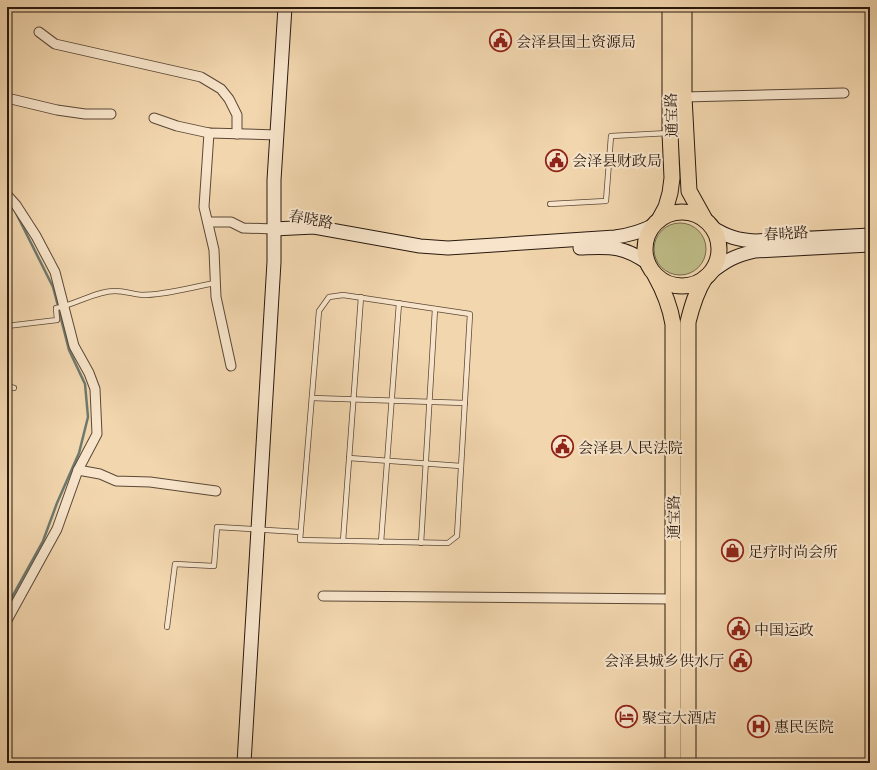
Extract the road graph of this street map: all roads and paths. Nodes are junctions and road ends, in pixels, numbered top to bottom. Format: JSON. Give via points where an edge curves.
{"nodes":[{"id":1,"x":285,"y":7,"type":"edge"},
{"id":2,"x":670,"y":7,"type":"edge"},
{"id":3,"x":684,"y":7,"type":"edge"},
{"id":4,"x":39,"y":32,"type":"dead end"},
{"id":5,"x":844,"y":93,"type":"dead end"},
{"id":6,"x":684,"y":97,"type":"junction"},
{"id":7,"x":7,"y":98,"type":"edge"},
{"id":8,"x":111,"y":114,"type":"dead end"},
{"id":9,"x":154,"y":118,"type":"dead end"},
{"id":10,"x":670,"y":133,"type":"junction"},
{"id":11,"x":209,"y":134,"type":"junction"},
{"id":12,"x":237,"y":134,"type":"junction"},
{"id":13,"x":278,"y":134,"type":"junction"},
{"id":14,"x":7,"y":195,"type":"edge"},
{"id":15,"x":550,"y":204,"type":"dead end"},
{"id":16,"x":208,"y":222,"type":"junction"},
{"id":17,"x":656,"y":222,"type":"junction"},
{"id":18,"x":709,"y":223,"type":"junction"},
{"id":19,"x":274,"y":228,"type":"junction"},
{"id":20,"x":870,"y":235,"type":"edge"},
{"id":21,"x":870,"y":245,"type":"edge"},
{"id":22,"x":651,"y":269,"type":"junction"},
{"id":23,"x":708,"y":276,"type":"junction"},
{"id":24,"x":216,"y":283,"type":"junction"},
{"id":25,"x":361,"y":297,"type":"junction"},
{"id":26,"x":399,"y":303,"type":"junction"},
{"id":27,"x":63,"y":307,"type":"junction"},
{"id":28,"x":435,"y":309,"type":"junction"},
{"id":29,"x":7,"y":326,"type":"edge"},
{"id":30,"x":231,"y":366,"type":"dead end"},
{"id":31,"x":7,"y":386,"type":"edge"},
{"id":32,"x":14,"y":388,"type":"dead end"},
{"id":33,"x":312,"y":398,"type":"junction"},
{"id":34,"x":354,"y":399,"type":"junction"},
{"id":35,"x":392,"y":401,"type":"junction"},
{"id":36,"x":430,"y":402,"type":"junction"},
{"id":37,"x":464,"y":403,"type":"junction"},
{"id":38,"x":349,"y":458,"type":"junction"},
{"id":39,"x":387,"y":461,"type":"junction"},
{"id":40,"x":426,"y":464,"type":"junction"},
{"id":41,"x":461,"y":466,"type":"junction"},
{"id":42,"x":78,"y":470,"type":"junction"},
{"id":43,"x":216,"y":491,"type":"dead end"},
{"id":44,"x":258,"y":530,"type":"junction"},
{"id":45,"x":300,"y":532,"type":"junction"},
{"id":46,"x":343,"y":541,"type":"junction"},
{"id":47,"x":381,"y":542,"type":"junction"},
{"id":48,"x":421,"y":543,"type":"junction"},
{"id":49,"x":322,"y":596,"type":"dead end"},
{"id":50,"x":673,"y":599,"type":"junction"},
{"id":51,"x":7,"y":620,"type":"edge"},
{"id":52,"x":167,"y":626,"type":"dead end"},
{"id":53,"x":244,"y":763,"type":"edge"},
{"id":54,"x":673,"y":763,"type":"edge"},
{"id":55,"x":688,"y":763,"type":"edge"}],
"edges":[{"from":1,"to":13,"type":"street"},
{"from":2,"to":10,"type":"main road","name":"通宝路"},
{"from":3,"to":6,"type":"main road"},
{"from":4,"to":12,"type":"street","via":[[55,44],[201,77],[221,88],[229,99],[237,115]]},
{"from":5,"to":6,"type":"street"},
{"from":6,"to":18,"type":"main road","via":[[689,191]]},
{"from":7,"to":8,"type":"street","via":[[57,110]]},
{"from":9,"to":11,"type":"street"},
{"from":10,"to":15,"type":"lane","via":[[611,136],[606,201]]},
{"from":10,"to":17,"type":"main road","name":"通宝路","via":[[672,178],[668,200]]},
{"from":11,"to":12,"type":"street"},
{"from":11,"to":16,"type":"street","via":[[204,206]]},
{"from":12,"to":13,"type":"street"},
{"from":13,"to":19,"type":"street","via":[[274,180]]},
{"from":14,"to":27,"type":"street","via":[[36,236],[55,272]]},
{"from":16,"to":19,"type":"street","via":[[231,222],[243,228]]},
{"from":16,"to":24,"type":"street","via":[[214,250]]},
{"from":17,"to":18,"type":"main road","via":[[671,213],[685,212]]},
{"from":17,"to":19,"type":"street","name":"春晓路","via":[[642,231],[629,235],[448,248],[420,246],[314,227]]},
{"from":17,"to":22,"type":"main road","via":[[645,243],[646,257]]},
{"from":18,"to":20,"type":"street","name":"春晓路","via":[[725,236],[739,240]]},
{"from":18,"to":23,"type":"main road","via":[[718,241],[719,255]]},
{"from":19,"to":22,"type":"street","name":"春晓路","via":[[419,254],[448,256],[610,246],[635,254]]},
{"from":19,"to":44,"type":"street","via":[[274,270]]},
{"from":21,"to":23,"type":"street","name":"春晓路","via":[[755,251],[726,261]]},
{"from":22,"to":23,"type":"main road","via":[[666,283],[680,286],[693,285]]},
{"from":22,"to":50,"type":"main road","name":"通宝路","via":[[664,292],[673,324]]},
{"from":23,"to":55,"type":"main road","name":"通宝路","via":[[697,290],[688,322]]},
{"from":24,"to":27,"type":"lane","via":[[155,294],[141,295],[114,291]]},
{"from":24,"to":30,"type":"street","via":[[216,297]]},
{"from":25,"to":26,"type":"lane"},
{"from":25,"to":33,"type":"lane","via":[[329,297],[319,311]]},
{"from":25,"to":34,"type":"lane"},
{"from":26,"to":28,"type":"lane"},
{"from":26,"to":35,"type":"lane"},
{"from":27,"to":29,"type":"lane","via":[[56,308],[57,320]]},
{"from":27,"to":42,"type":"street","via":[[74,346],[95,389],[97,434]]},
{"from":28,"to":36,"type":"lane"},
{"from":28,"to":37,"type":"lane","via":[[470,314]]},
{"from":31,"to":32,"type":"lane"},
{"from":33,"to":34,"type":"lane"},
{"from":33,"to":45,"type":"lane"},
{"from":34,"to":35,"type":"lane"},
{"from":34,"to":38,"type":"lane"},
{"from":35,"to":36,"type":"lane"},
{"from":35,"to":39,"type":"lane"},
{"from":36,"to":37,"type":"lane"},
{"from":36,"to":40,"type":"lane"},
{"from":37,"to":41,"type":"lane"},
{"from":38,"to":39,"type":"lane"},
{"from":38,"to":46,"type":"lane"},
{"from":39,"to":40,"type":"lane"},
{"from":39,"to":47,"type":"lane"},
{"from":40,"to":41,"type":"lane"},
{"from":40,"to":48,"type":"lane"},
{"from":41,"to":48,"type":"lane","via":[[457,536],[448,543]]},
{"from":42,"to":43,"type":"street","via":[[100,474],[116,481],[150,482]]},
{"from":42,"to":51,"type":"street","via":[[57,528]]},
{"from":44,"to":45,"type":"lane"},
{"from":44,"to":52,"type":"lane","via":[[217,527],[214,566],[175,564]]},
{"from":44,"to":53,"type":"street"},
{"from":45,"to":46,"type":"lane","via":[[300,540]]},
{"from":46,"to":47,"type":"lane"},
{"from":47,"to":48,"type":"lane"},
{"from":49,"to":50,"type":"street"},
{"from":50,"to":54,"type":"main road","name":"通宝路"}]}
